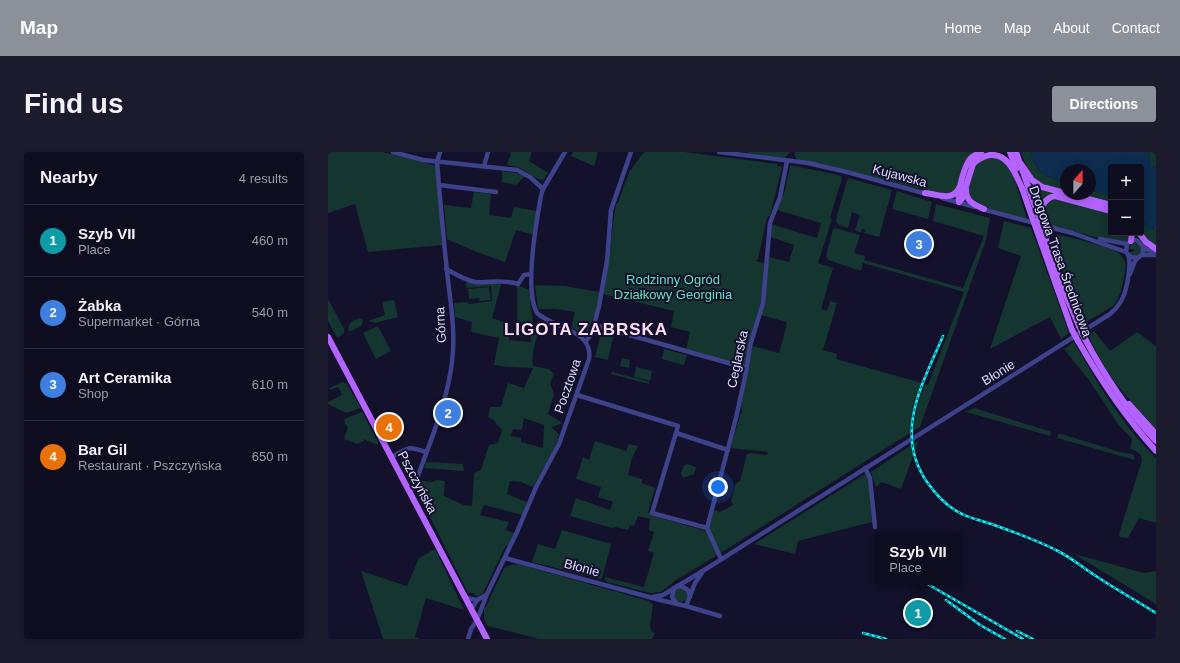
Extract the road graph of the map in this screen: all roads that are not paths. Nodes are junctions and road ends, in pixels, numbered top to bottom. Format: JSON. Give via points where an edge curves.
{"nodes":[{"id":1,"x":393,"y":152,"type":"edge"},
{"id":2,"x":440,"y":152,"type":"edge"},
{"id":3,"x":488,"y":152,"type":"edge"},
{"id":4,"x":565,"y":152,"type":"edge"},
{"id":5,"x":631,"y":152,"type":"edge"},
{"id":6,"x":719,"y":152,"type":"edge"},
{"id":7,"x":981,"y":152,"type":"edge"},
{"id":8,"x":1010,"y":152,"type":"edge"},
{"id":9,"x":1016,"y":152,"type":"edge"},
{"id":10,"x":787,"y":161,"type":"junction"},
{"id":11,"x":437,"y":162,"type":"junction"},
{"id":12,"x":1020,"y":164,"type":"junction"},
{"id":13,"x":484,"y":166,"type":"junction"},
{"id":14,"x":964,"y":184,"type":"junction"},
{"id":15,"x":439,"y":185,"type":"junction"},
{"id":16,"x":543,"y":189,"type":"junction"},
{"id":17,"x":1023,"y":190,"type":"junction"},
{"id":18,"x":496,"y":192,"type":"dead end"},
{"id":19,"x":926,"y":193,"type":"junction"},
{"id":20,"x":959,"y":202,"type":"junction"},
{"id":21,"x":1108,"y":205,"type":"edge"},
{"id":22,"x":984,"y":209,"type":"junction"},
{"id":23,"x":1108,"y":209,"type":"edge"},
{"id":24,"x":1039,"y":219,"type":"junction"},
{"id":25,"x":1040,"y":231,"type":"junction"},
{"id":26,"x":1072,"y":233,"type":"junction"},
{"id":27,"x":1131,"y":236,"type":"edge"},
{"id":28,"x":1138,"y":236,"type":"edge"},
{"id":29,"x":1141,"y":236,"type":"edge"},
{"id":30,"x":1129,"y":243,"type":"junction"},
{"id":31,"x":1142,"y":244,"type":"junction"},
{"id":32,"x":1156,"y":250,"type":"edge"},
{"id":33,"x":1127,"y":254,"type":"junction"},
{"id":34,"x":1156,"y":255,"type":"edge"},
{"id":35,"x":1140,"y":256,"type":"junction"},
{"id":36,"x":446,"y":269,"type":"junction"},
{"id":37,"x":531,"y":274,"type":"junction"},
{"id":38,"x":1128,"y":281,"type":"junction"},
{"id":39,"x":594,"y":326,"type":"junction"},
{"id":40,"x":328,"y":337,"type":"edge"},
{"id":41,"x":586,"y":341,"type":"junction"},
{"id":42,"x":746,"y":368,"type":"junction"},
{"id":43,"x":1104,"y":373,"type":"junction"},
{"id":44,"x":576,"y":395,"type":"junction"},
{"id":45,"x":676,"y":433,"type":"junction"},
{"id":46,"x":1156,"y":434,"type":"edge"},
{"id":47,"x":1156,"y":441,"type":"edge"},
{"id":48,"x":728,"y":450,"type":"junction"},
{"id":49,"x":1156,"y":451,"type":"edge"},
{"id":50,"x":426,"y":452,"type":"junction"},
{"id":51,"x":392,"y":457,"type":"junction"},
{"id":52,"x":865,"y":468,"type":"junction"},
{"id":53,"x":410,"y":491,"type":"junction"},
{"id":54,"x":875,"y":527,"type":"dead end"},
{"id":55,"x":707,"y":528,"type":"junction"},
{"id":56,"x":505,"y":558,"type":"junction"},
{"id":57,"x":720,"y":559,"type":"junction"},
{"id":58,"x":706,"y":568,"type":"junction"},
{"id":59,"x":675,"y":587,"type":"junction"},
{"id":60,"x":487,"y":594,"type":"junction"},
{"id":61,"x":464,"y":596,"type":"junction"},
{"id":62,"x":652,"y":597,"type":"junction"},
{"id":63,"x":690,"y":597,"type":"junction"},
{"id":64,"x":477,"y":600,"type":"junction"},
{"id":65,"x":677,"y":604,"type":"junction"},
{"id":66,"x":686,"y":606,"type":"junction"},
{"id":67,"x":482,"y":608,"type":"junction"},
{"id":68,"x":471,"y":610,"type":"junction"},
{"id":69,"x":720,"y":616,"type":"dead end"},
{"id":70,"x":477,"y":620,"type":"junction"},
{"id":71,"x":468,"y":639,"type":"edge"},
{"id":72,"x":487,"y":639,"type":"edge"}],
"edges":[{"from":1,"to":11,"type":"street"},
{"from":2,"to":11,"type":"street","name":"Górna"},
{"from":3,"to":13,"type":"street"},
{"from":4,"to":16,"type":"street"},
{"from":5,"to":39,"type":"street","via":[[611,210],[607,261]]},
{"from":6,"to":10,"type":"street","name":"Kujawska"},
{"from":7,"to":14,"type":"main road","via":[[969,160]]},
{"from":8,"to":17,"type":"main road","name":"Drogowa Trasa Średnicowa"},
{"from":9,"to":12,"type":"main road","name":"Drogowa Trasa Średnicowa"},
{"from":10,"to":19,"type":"street","name":"Kujawska","via":[[825,167]]},
{"from":10,"to":42,"type":"street","name":"Ceglarska","via":[[780,197],[770,223],[763,303]]},
{"from":11,"to":13,"type":"street"},
{"from":11,"to":15,"type":"street","name":"Górna"},
{"from":12,"to":21,"type":"main road","via":[[1032,180],[1042,186]]},
{"from":12,"to":24,"type":"main road","name":"Drogowa Trasa Średnicowa"},
{"from":13,"to":16,"type":"street","via":[[517,170],[530,177]]},
{"from":14,"to":17,"type":"main road","via":[[977,160],[992,155],[1004,158],[1008,162]]},
{"from":14,"to":19,"type":"main road","via":[[949,197]]},
{"from":14,"to":20,"type":"main road","via":[[962,199]]},
{"from":14,"to":22,"type":"main road","via":[[970,201]]},
{"from":15,"to":18,"type":"street"},
{"from":15,"to":36,"type":"street","name":"Górna"},
{"from":16,"to":37,"type":"street"},
{"from":17,"to":25,"type":"main road","name":"Drogowa Trasa Średnicowa","bridge":true,"via":[[1032,217]]},
{"from":19,"to":20,"type":"street","name":"Kujawska"},
{"from":20,"to":22,"type":"street","name":"Kujawska"},
{"from":22,"to":26,"type":"street","name":"Kujawska"},
{"from":23,"to":24,"type":"main road","via":[[1055,196],[1044,203]]},
{"from":24,"to":25,"type":"main road","name":"Drogowa Trasa Średnicowa","bridge":true},
{"from":25,"to":43,"type":"main road","name":"Drogowa Trasa Średnicowa","bridge":true,"via":[[1079,326]]},
{"from":25,"to":49,"type":"main road","name":"Drogowa Trasa Średnicowa","bridge":true,"via":[[1072,330],[1111,395]]},
{"from":26,"to":30,"type":"street","name":"Kujawska"},
{"from":26,"to":33,"type":"street","name":"Kujawska"},
{"from":27,"to":30,"type":"main road"},
{"from":28,"to":31,"type":"main road"},
{"from":29,"to":32,"type":"main road"},
{"from":30,"to":31,"type":"street","via":[[1135,240]]},
{"from":30,"to":33,"type":"street"},
{"from":31,"to":32,"type":"street","via":[[1147,249]]},
{"from":31,"to":35,"type":"street","via":[[1144,250]]},
{"from":33,"to":35,"type":"street","via":[[1133,258]]},
{"from":33,"to":38,"type":"street","name":"Błonie","via":[[1130,260]]},
{"from":34,"to":35,"type":"street"},
{"from":35,"to":38,"type":"street","name":"Błonie","via":[[1135,261]]},
{"from":36,"to":37,"type":"street","via":[[475,282],[504,281],[518,284],[522,276]]},
{"from":36,"to":50,"type":"street","name":"Górna","via":[[454,325],[452,361],[446,394]]},
{"from":37,"to":41,"type":"street","via":[[535,309],[539,316]]},
{"from":38,"to":52,"type":"street","name":"Błonie","via":[[1122,300],[1110,314]]},
{"from":39,"to":41,"type":"street"},
{"from":39,"to":42,"type":"street"},
{"from":40,"to":51,"type":"main road","name":"Pszczyńska"},
{"from":41,"to":44,"type":"street","name":"Pocztowa","via":[[589,355]]},
{"from":42,"to":48,"type":"street","name":"Ceglarska"},
{"from":43,"to":46,"type":"main road"},
{"from":43,"to":47,"type":"main road","name":"Drogowa Trasa Średnicowa","via":[[1129,410]]},
{"from":44,"to":45,"type":"street","via":[[678,426]]},
{"from":44,"to":56,"type":"street","name":"Pocztowa","via":[[559,444],[536,487]]},
{"from":45,"to":48,"type":"street"},
{"from":45,"to":55,"type":"street","via":[[652,513]]},
{"from":48,"to":55,"type":"street","name":"Ceglarska"},
{"from":50,"to":51,"type":"street","via":[[409,448]]},
{"from":50,"to":53,"type":"street","name":"Górna"},
{"from":51,"to":53,"type":"main road","name":"Pszczyńska"},
{"from":52,"to":54,"type":"street","via":[[870,478]]},
{"from":52,"to":57,"type":"street","name":"Błonie"},
{"from":53,"to":61,"type":"main road","name":"Pszczyńska"},
{"from":55,"to":57,"type":"street"},
{"from":56,"to":60,"type":"street","name":"Pocztowa"},
{"from":56,"to":62,"type":"street","name":"Błonie"},
{"from":57,"to":58,"type":"street","name":"Błonie"},
{"from":58,"to":59,"type":"street","name":"Błonie"},
{"from":58,"to":63,"type":"street","name":"Błonie","via":[[696,581]]},
{"from":59,"to":62,"type":"street","name":"Błonie","via":[[660,596]]},
{"from":59,"to":63,"type":"street","via":[[685,588]]},
{"from":59,"to":65,"type":"street","via":[[672,597]]},
{"from":60,"to":64,"type":"street"},
{"from":60,"to":67,"type":"street","name":"Pocztowa"},
{"from":61,"to":64,"type":"street"},
{"from":61,"to":68,"type":"main road","name":"Pszczyńska"},
{"from":62,"to":65,"type":"street","name":"Błonie"},
{"from":63,"to":66,"type":"street","name":"Błonie"},
{"from":64,"to":68,"type":"street"},
{"from":65,"to":66,"type":"street","name":"Błonie"},
{"from":66,"to":69,"type":"street","name":"Błonie"},
{"from":67,"to":68,"type":"street"},
{"from":67,"to":70,"type":"street","name":"Pocztowa"},
{"from":68,"to":70,"type":"main road","name":"Pszczyńska"},
{"from":70,"to":71,"type":"street","name":"Pocztowa"},
{"from":70,"to":72,"type":"main road","name":"Pszczyńska"}]}
